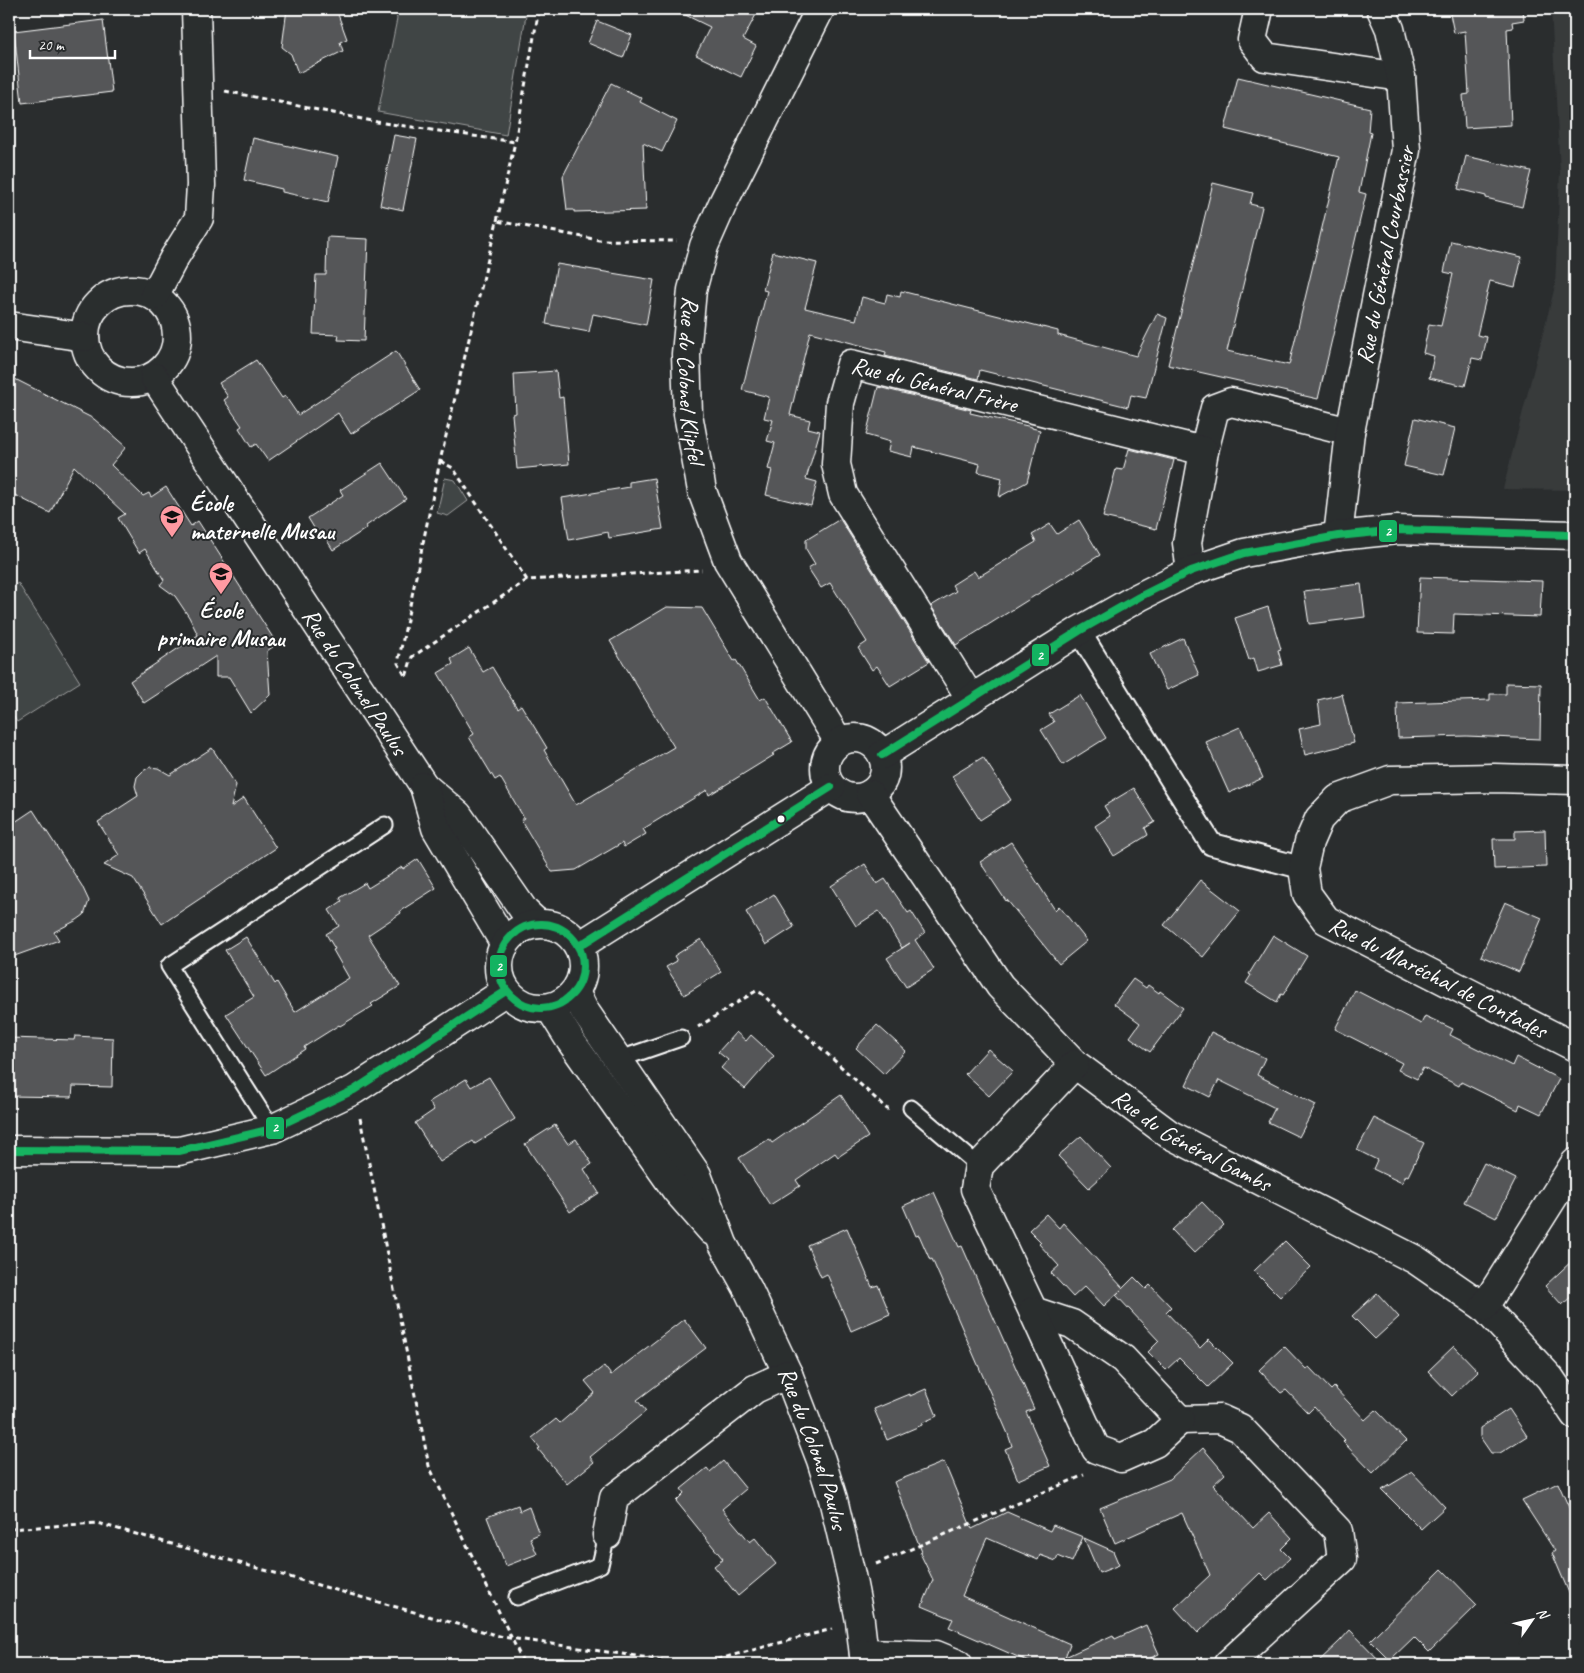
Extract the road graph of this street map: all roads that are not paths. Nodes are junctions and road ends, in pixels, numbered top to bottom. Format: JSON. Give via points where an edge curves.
{"nodes":[{"id":1,"x":196,"y":9,"type":"edge"},
{"id":2,"x":820,"y":9,"type":"edge"},
{"id":3,"x":1259,"y":9,"type":"edge"},
{"id":4,"x":1381,"y":9,"type":"edge"},
{"id":5,"x":1401,"y":77,"type":"junction"},
{"id":6,"x":154,"y":296,"type":"junction"},
{"id":7,"x":9,"y":326,"type":"edge"},
{"id":8,"x":85,"y":337,"type":"junction"},
{"id":9,"x":154,"y":377,"type":"junction"},
{"id":10,"x":1350,"y":432,"type":"junction"},
{"id":11,"x":1204,"y":451,"type":"junction"},
{"id":12,"x":1575,"y":535,"type":"edge"},
{"id":13,"x":1338,"y":536,"type":"junction"},
{"id":14,"x":1191,"y":571,"type":"junction"},
{"id":15,"x":1079,"y":631,"type":"junction"},
{"id":16,"x":971,"y":699,"type":"junction"},
{"id":17,"x":839,"y":742,"type":"junction"},
{"id":18,"x":882,"y":755,"type":"junction"},
{"id":19,"x":1575,"y":780,"type":"edge"},
{"id":20,"x":424,"y":786,"type":"junction"},
{"id":21,"x":831,"y":787,"type":"junction"},
{"id":22,"x":870,"y":794,"type":"junction"},
{"id":23,"x":384,"y":825,"type":"dead end"},
{"id":24,"x":1303,"y":868,"type":"junction"},
{"id":25,"x":538,"y":924,"type":"junction"},
{"id":26,"x":505,"y":944,"type":"junction"},
{"id":27,"x":578,"y":946,"type":"junction"},
{"id":28,"x":506,"y":991,"type":"junction"},
{"id":29,"x":575,"y":992,"type":"junction"},
{"id":30,"x":550,"y":1008,"type":"junction"},
{"id":31,"x":681,"y":1038,"type":"road end"},
{"id":32,"x":1575,"y":1047,"type":"edge"},
{"id":33,"x":618,"y":1060,"type":"junction"},
{"id":34,"x":1075,"y":1064,"type":"junction"},
{"id":35,"x":588,"y":1066,"type":"junction"},
{"id":36,"x":911,"y":1108,"type":"road end"},
{"id":37,"x":272,"y":1129,"type":"junction"},
{"id":38,"x":9,"y":1150,"type":"edge"},
{"id":39,"x":1575,"y":1163,"type":"edge"},
{"id":40,"x":979,"y":1166,"type":"junction"},
{"id":41,"x":723,"y":1244,"type":"junction"},
{"id":42,"x":1484,"y":1307,"type":"junction"},
{"id":43,"x":1033,"y":1311,"type":"junction"},
{"id":44,"x":788,"y":1374,"type":"junction"},
{"id":45,"x":1575,"y":1415,"type":"edge"},
{"id":46,"x":1180,"y":1420,"type":"junction"},
{"id":47,"x":607,"y":1536,"type":"joint"},
{"id":48,"x":517,"y":1596,"type":"dead end"},
{"id":49,"x":865,"y":1658,"type":"edge"},
{"id":50,"x":958,"y":1664,"type":"edge"},
{"id":51,"x":1228,"y":1664,"type":"edge"}],
"edges":[{"from":1,"to":6,"type":"street","via":[[202,185],[199,218]]},
{"from":2,"to":17,"type":"street","name":"Rue du Colonel Klipfel","via":[[704,246],[692,290],[686,354],[688,414],[702,491],[728,561]]},
{"from":3,"to":5,"type":"street","via":[[1252,40],[1266,57]]},
{"from":4,"to":5,"type":"street","name":"Rue du Général Courbassier","via":[[1390,29]]},
{"from":5,"to":10,"type":"street","name":"Rue du Général Courbassier","via":[[1406,150]]},
{"from":6,"to":8,"type":"street","via":[[141,291],[114,293],[92,311]]},
{"from":6,"to":9,"type":"street","via":[[173,316],[177,344],[173,357]]},
{"from":7,"to":8,"type":"street"},
{"from":8,"to":9,"type":"street","via":[[88,353],[108,376],[123,382],[139,382]]},
{"from":9,"to":20,"type":"street","name":"Rue du Colonel Paulus"},
{"from":10,"to":11,"type":"street","via":[[1231,402],[1215,408]]},
{"from":10,"to":13,"type":"street","name":"Rue du Général Courbassier"},
{"from":11,"to":14,"type":"street","via":[[1187,543]]},
{"from":11,"to":16,"type":"street","name":"Rue du Général Frère","via":[[852,364],[840,403],[836,464],[843,494]]},
{"from":12,"to":13,"type":"street","via":[[1397,530]]},
{"from":13,"to":14,"type":"street","via":[[1244,553]]},
{"from":14,"to":15,"type":"street"},
{"from":15,"to":16,"type":"street"},
{"from":15,"to":24,"type":"street","via":[[1211,844]]},
{"from":16,"to":18,"type":"street"},
{"from":17,"to":18,"type":"street","via":[[859,738],[868,741]]},
{"from":17,"to":21,"type":"street","via":[[826,757],[825,772]]},
{"from":18,"to":22,"type":"street","via":[[885,772]]},
{"from":19,"to":24,"type":"street","name":"Rue du Maréchal de Contades","via":[[1390,780],[1338,800],[1319,819],[1308,842]]},
{"from":20,"to":25,"type":"street","name":"Rue du Colonel Paulus","via":[[458,815],[525,912]]},
{"from":20,"to":26,"type":"street","name":"Rue du Colonel Paulus","via":[[436,828]]},
{"from":21,"to":22,"type":"street","via":[[854,798]]},
{"from":21,"to":27,"type":"street"},
{"from":22,"to":34,"type":"street","name":"Rue du Général Gambs","via":[[1000,986]]},
{"from":23,"to":37,"type":"lane","via":[[169,966]]},
{"from":24,"to":32,"type":"street","name":"Rue du Maréchal de Contades","via":[[1307,894],[1326,920]]},
{"from":25,"to":26,"type":"street","via":[[525,927]]},
{"from":25,"to":27,"type":"street","via":[[562,929]]},
{"from":26,"to":28,"type":"street","via":[[499,968]]},
{"from":27,"to":29,"type":"street","via":[[584,965]]},
{"from":28,"to":30,"type":"street","via":[[526,1006]]},
{"from":28,"to":37,"type":"street","via":[[354,1090]]},
{"from":29,"to":30,"type":"street"},
{"from":29,"to":33,"type":"street","name":"Rue du Colonel Paulus"},
{"from":30,"to":35,"type":"street","name":"Rue du Colonel Paulus"},
{"from":31,"to":33,"type":"lane"},
{"from":33,"to":35,"type":"lane"},
{"from":33,"to":41,"type":"street","name":"Rue du Colonel Paulus","via":[[697,1174]]},
{"from":34,"to":40,"type":"street"},
{"from":34,"to":42,"type":"street","name":"Rue du Général Gambs","via":[[1169,1134],[1416,1260]]},
{"from":35,"to":41,"type":"street","name":"Rue du Colonel Paulus","via":[[676,1190]]},
{"from":36,"to":40,"type":"lane"},
{"from":37,"to":38,"type":"street","via":[[179,1151]]},
{"from":39,"to":42,"type":"street"},
{"from":40,"to":43,"type":"street","via":[[975,1189]]},
{"from":41,"to":44,"type":"street","name":"Rue du Colonel Paulus"},
{"from":42,"to":45,"type":"street","name":"Rue du Général Gambs","via":[[1550,1378]]},
{"from":43,"to":46,"type":"street","via":[[1072,1324],[1123,1359]]},
{"from":43,"to":46,"type":"street","via":[[1096,1450],[1121,1458],[1155,1443]]},
{"from":44,"to":47,"type":"street","via":[[755,1389],[614,1498]]},
{"from":44,"to":49,"type":"street","name":"Rue du Colonel Paulus","via":[[821,1460],[850,1575]]},
{"from":46,"to":51,"type":"street","via":[[1220,1419],[1240,1428],[1338,1531],[1342,1559]]},
{"from":47,"to":48,"type":"lane","via":[[600,1565]]},
{"from":49,"to":50,"type":"street","via":[[936,1655]]}]}
